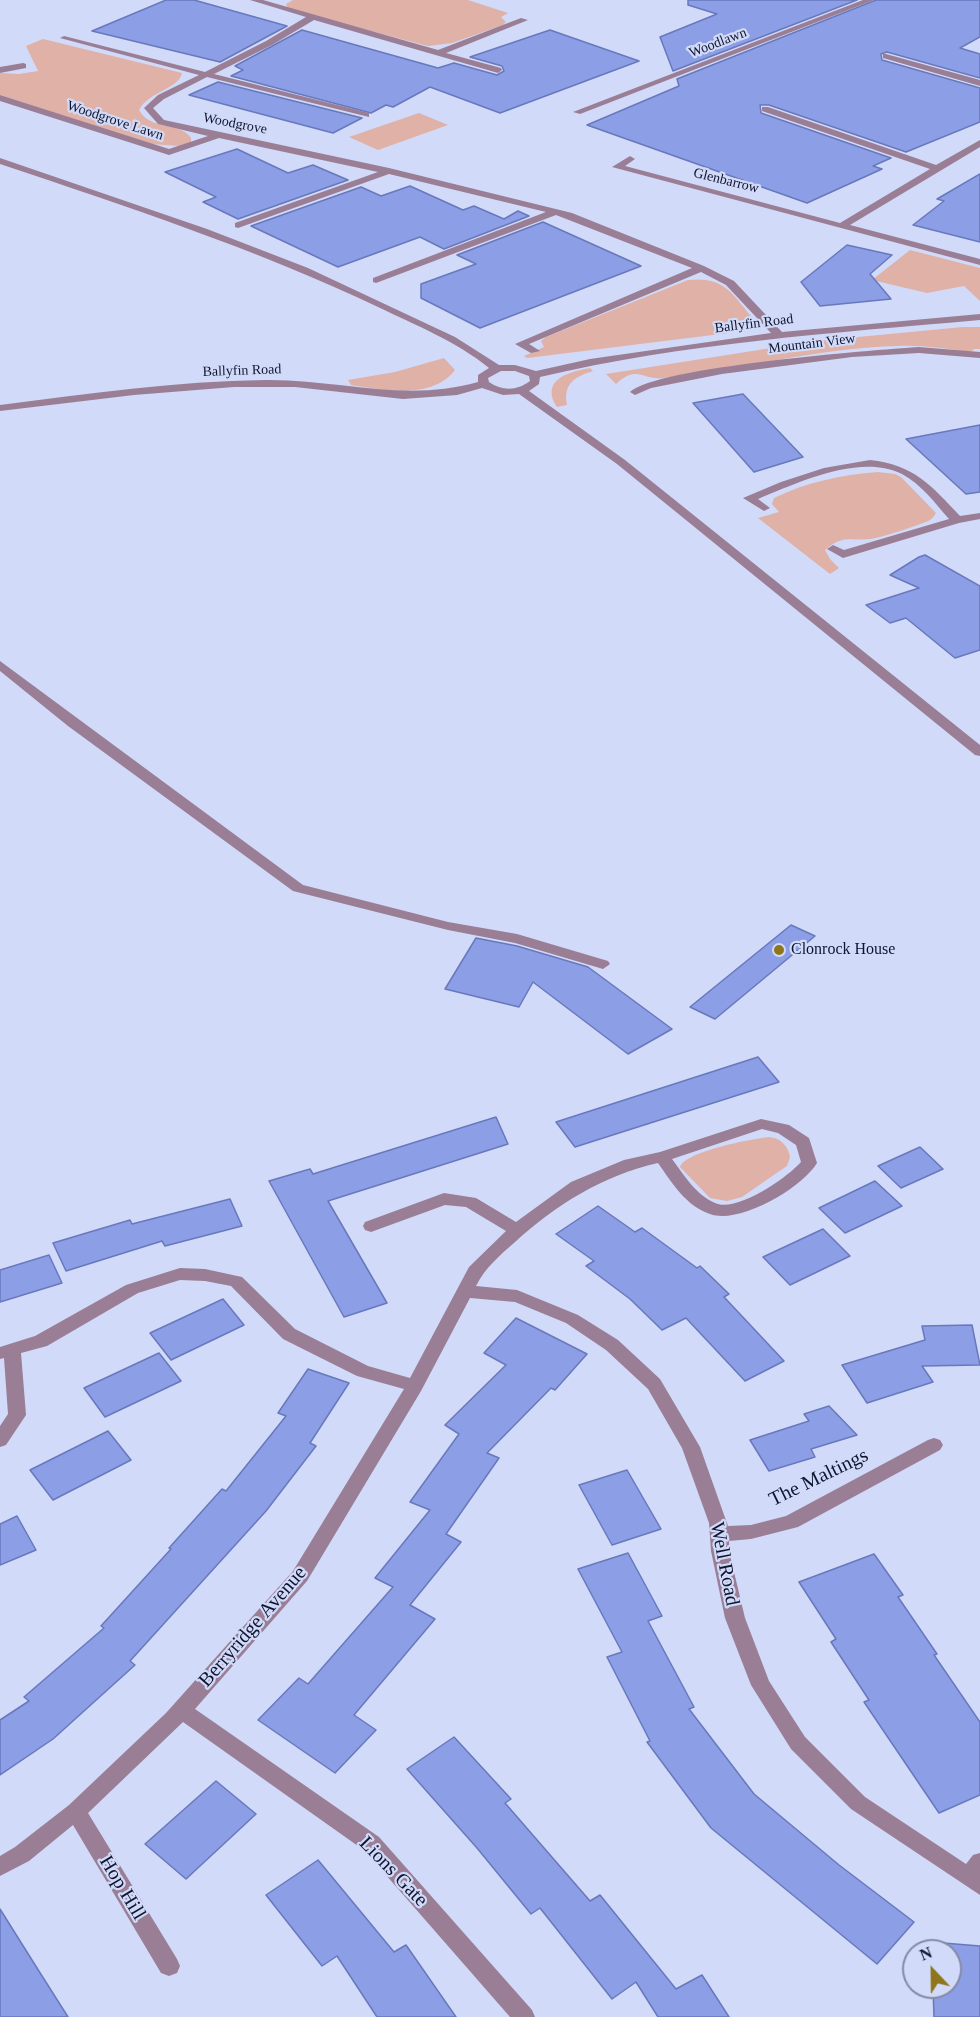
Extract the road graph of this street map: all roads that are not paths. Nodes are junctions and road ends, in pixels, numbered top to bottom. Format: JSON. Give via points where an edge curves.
{"nodes":[{"id":1,"x":254,"y":0,"type":"edge"},
{"id":2,"x":286,"y":0,"type":"edge"},
{"id":3,"x":870,"y":0,"type":"edge"},
{"id":4,"x":271,"y":4,"type":"junction"},
{"id":5,"x":516,"y":17,"type":"dead end"},
{"id":6,"x":311,"y":18,"type":"junction"},
{"id":7,"x":64,"y":38,"type":"dead end"},
{"id":8,"x":441,"y":52,"type":"junction"},
{"id":9,"x":887,"y":55,"type":"dead end"},
{"id":10,"x":23,"y":66,"type":"dead end"},
{"id":11,"x":0,"y":70,"type":"edge"},
{"id":12,"x":498,"y":70,"type":"dead end"},
{"id":13,"x":206,"y":74,"type":"junction"},
{"id":14,"x":980,"y":83,"type":"edge"},
{"id":15,"x":0,"y":98,"type":"edge"},
{"id":16,"x":765,"y":109,"type":"dead end"},
{"id":17,"x":577,"y":112,"type":"dead end"},
{"id":18,"x":366,"y":115,"type":"dead end"},
{"id":19,"x":221,"y":135,"type":"junction"},
{"id":20,"x":980,"y":143,"type":"edge"},
{"id":21,"x":630,"y":159,"type":"dead end"},
{"id":22,"x":0,"y":161,"type":"edge"},
{"id":23,"x":935,"y":168,"type":"junction"},
{"id":24,"x":389,"y":171,"type":"junction"},
{"id":25,"x":552,"y":213,"type":"junction"},
{"id":26,"x":238,"y":225,"type":"dead end"},
{"id":27,"x":843,"y":225,"type":"junction"},
{"id":28,"x":980,"y":262,"type":"edge"},
{"id":29,"x":702,"y":268,"type":"junction"},
{"id":30,"x":376,"y":280,"type":"dead end"},
{"id":31,"x":980,"y":317,"type":"edge"},
{"id":32,"x":779,"y":335,"type":"junction"},
{"id":33,"x":535,"y":351,"type":"dead end"},
{"id":34,"x":980,"y":355,"type":"edge"},
{"id":35,"x":497,"y":369,"type":"junction"},
{"id":36,"x":534,"y":375,"type":"junction"},
{"id":37,"x":637,"y":379,"type":"dead end"},
{"id":38,"x":484,"y":384,"type":"junction"},
{"id":39,"x":648,"y":385,"type":"junction"},
{"id":40,"x":521,"y":390,"type":"junction"},
{"id":41,"x":635,"y":392,"type":"dead end"},
{"id":42,"x":0,"y":408,"type":"edge"},
{"id":43,"x":764,"y":508,"type":"dead end"},
{"id":44,"x":980,"y":516,"type":"edge"},
{"id":45,"x":957,"y":520,"type":"junction"},
{"id":46,"x":832,"y":549,"type":"dead end"},
{"id":47,"x":0,"y":666,"type":"edge"},
{"id":48,"x":980,"y":752,"type":"edge"},
{"id":49,"x":603,"y":964,"type":"dead end"},
{"id":50,"x":662,"y":1157,"type":"junction"},
{"id":51,"x":371,"y":1226,"type":"dead end"},
{"id":52,"x":517,"y":1230,"type":"junction"},
{"id":53,"x":464,"y":1291,"type":"junction"},
{"id":54,"x":6,"y":1352,"type":"edge"},
{"id":55,"x":415,"y":1386,"type":"junction"},
{"id":56,"x":0,"y":1440,"type":"edge"},
{"id":57,"x":934,"y":1445,"type":"dead end"},
{"id":58,"x":719,"y":1533,"type":"junction"},
{"id":59,"x":181,"y":1710,"type":"junction"},
{"id":60,"x":76,"y":1811,"type":"junction"},
{"id":61,"x":0,"y":1867,"type":"edge"},
{"id":62,"x":976,"y":1875,"type":"edge"},
{"id":63,"x":169,"y":1965,"type":"dead end"},
{"id":64,"x":524,"y":2017,"type":"edge"}],
"edges":[{"from":1,"to":4,"type":"street"},
{"from":2,"to":4,"type":"street"},
{"from":3,"to":17,"type":"street","name":"Woodlawn"},
{"from":4,"to":6,"type":"street"},
{"from":5,"to":8,"type":"street","via":[[524,20]]},
{"from":6,"to":8,"type":"street"},
{"from":6,"to":13,"type":"street","name":"Woodgrove"},
{"from":7,"to":13,"type":"street"},
{"from":8,"to":12,"type":"street"},
{"from":9,"to":14,"type":"street"},
{"from":10,"to":11,"type":"street"},
{"from":13,"to":18,"type":"street"},
{"from":13,"to":19,"type":"street","name":"Woodgrove","via":[[148,108],[161,122]]},
{"from":15,"to":19,"type":"street","name":"Woodgrove Lawn","via":[[169,152]]},
{"from":16,"to":23,"type":"street"},
{"from":19,"to":24,"type":"street","name":"Woodgrove"},
{"from":20,"to":23,"type":"street"},
{"from":21,"to":27,"type":"street","name":"Glenbarrow","via":[[617,167]]},
{"from":22,"to":35,"type":"street","via":[[340,284],[473,351]]},
{"from":23,"to":27,"type":"street"},
{"from":24,"to":25,"type":"street","name":"Woodgrove"},
{"from":24,"to":26,"type":"street"},
{"from":25,"to":29,"type":"street","name":"Woodgrove","via":[[580,219]]},
{"from":25,"to":30,"type":"street"},
{"from":27,"to":28,"type":"street","name":"Glenbarrow"},
{"from":29,"to":32,"type":"street","name":"Woodgrove","via":[[730,283]]},
{"from":29,"to":33,"type":"street","via":[[520,344]]},
{"from":31,"to":32,"type":"street","name":"Ballyfin Road"},
{"from":32,"to":36,"type":"street","name":"Ballyfin Road","via":[[590,362]]},
{"from":34,"to":39,"type":"street","name":"Mountain View","via":[[919,350],[871,352]]},
{"from":35,"to":36,"type":"street","via":[[514,368]]},
{"from":35,"to":38,"type":"street","via":[[485,374]]},
{"from":36,"to":40,"type":"street","via":[[535,382]]},
{"from":37,"to":39,"type":"street"},
{"from":38,"to":40,"type":"street","via":[[499,391]]},
{"from":38,"to":42,"type":"street","name":"Ballyfin Road","via":[[446,394],[404,397],[331,386],[255,384]]},
{"from":39,"to":41,"type":"street","name":"Mountain View"},
{"from":40,"to":48,"type":"street","via":[[621,462]]},
{"from":43,"to":45,"type":"street","via":[[749,498],[830,470],[878,465],[913,477]]},
{"from":44,"to":45,"type":"street"},
{"from":45,"to":46,"type":"street","via":[[843,554]]},
{"from":47,"to":49,"type":"street","via":[[298,888],[378,910],[517,939]]},
{"from":50,"to":50,"type":"street","name":"Berryridge Avenue","via":[[695,1197],[717,1210],[768,1195],[794,1180],[809,1163],[803,1142],[783,1130],[761,1124]]},
{"from":50,"to":52,"type":"street","name":"Berryridge Avenue","via":[[630,1164],[577,1186]]},
{"from":51,"to":52,"type":"street","via":[[444,1199],[470,1202]]},
{"from":52,"to":53,"type":"street","name":"Berryridge Avenue","via":[[475,1270]]},
{"from":53,"to":55,"type":"street","name":"Berryridge Avenue"},
{"from":53,"to":58,"type":"street","name":"Well Road","via":[[517,1296],[572,1319],[612,1345],[654,1384],[691,1447]]},
{"from":54,"to":55,"type":"street","via":[[41,1341],[132,1289],[180,1274],[205,1275],[236,1281],[289,1334],[363,1371]]},
{"from":54,"to":56,"type":"street","via":[[17,1415]]},
{"from":55,"to":59,"type":"street","name":"Berryridge Avenue","via":[[300,1576]]},
{"from":57,"to":58,"type":"street","name":"The Maltings","via":[[791,1522],[751,1532]]},
{"from":58,"to":62,"type":"street","name":"Well Road","via":[[735,1618],[761,1684],[798,1743],[858,1803]]},
{"from":59,"to":60,"type":"street","name":"Berryridge Avenue"},
{"from":59,"to":64,"type":"street","name":"Lions Gate","via":[[372,1844]]},
{"from":60,"to":61,"type":"street","name":"Berryridge Avenue"},
{"from":60,"to":63,"type":"street","name":"Hop Hill"}]}
